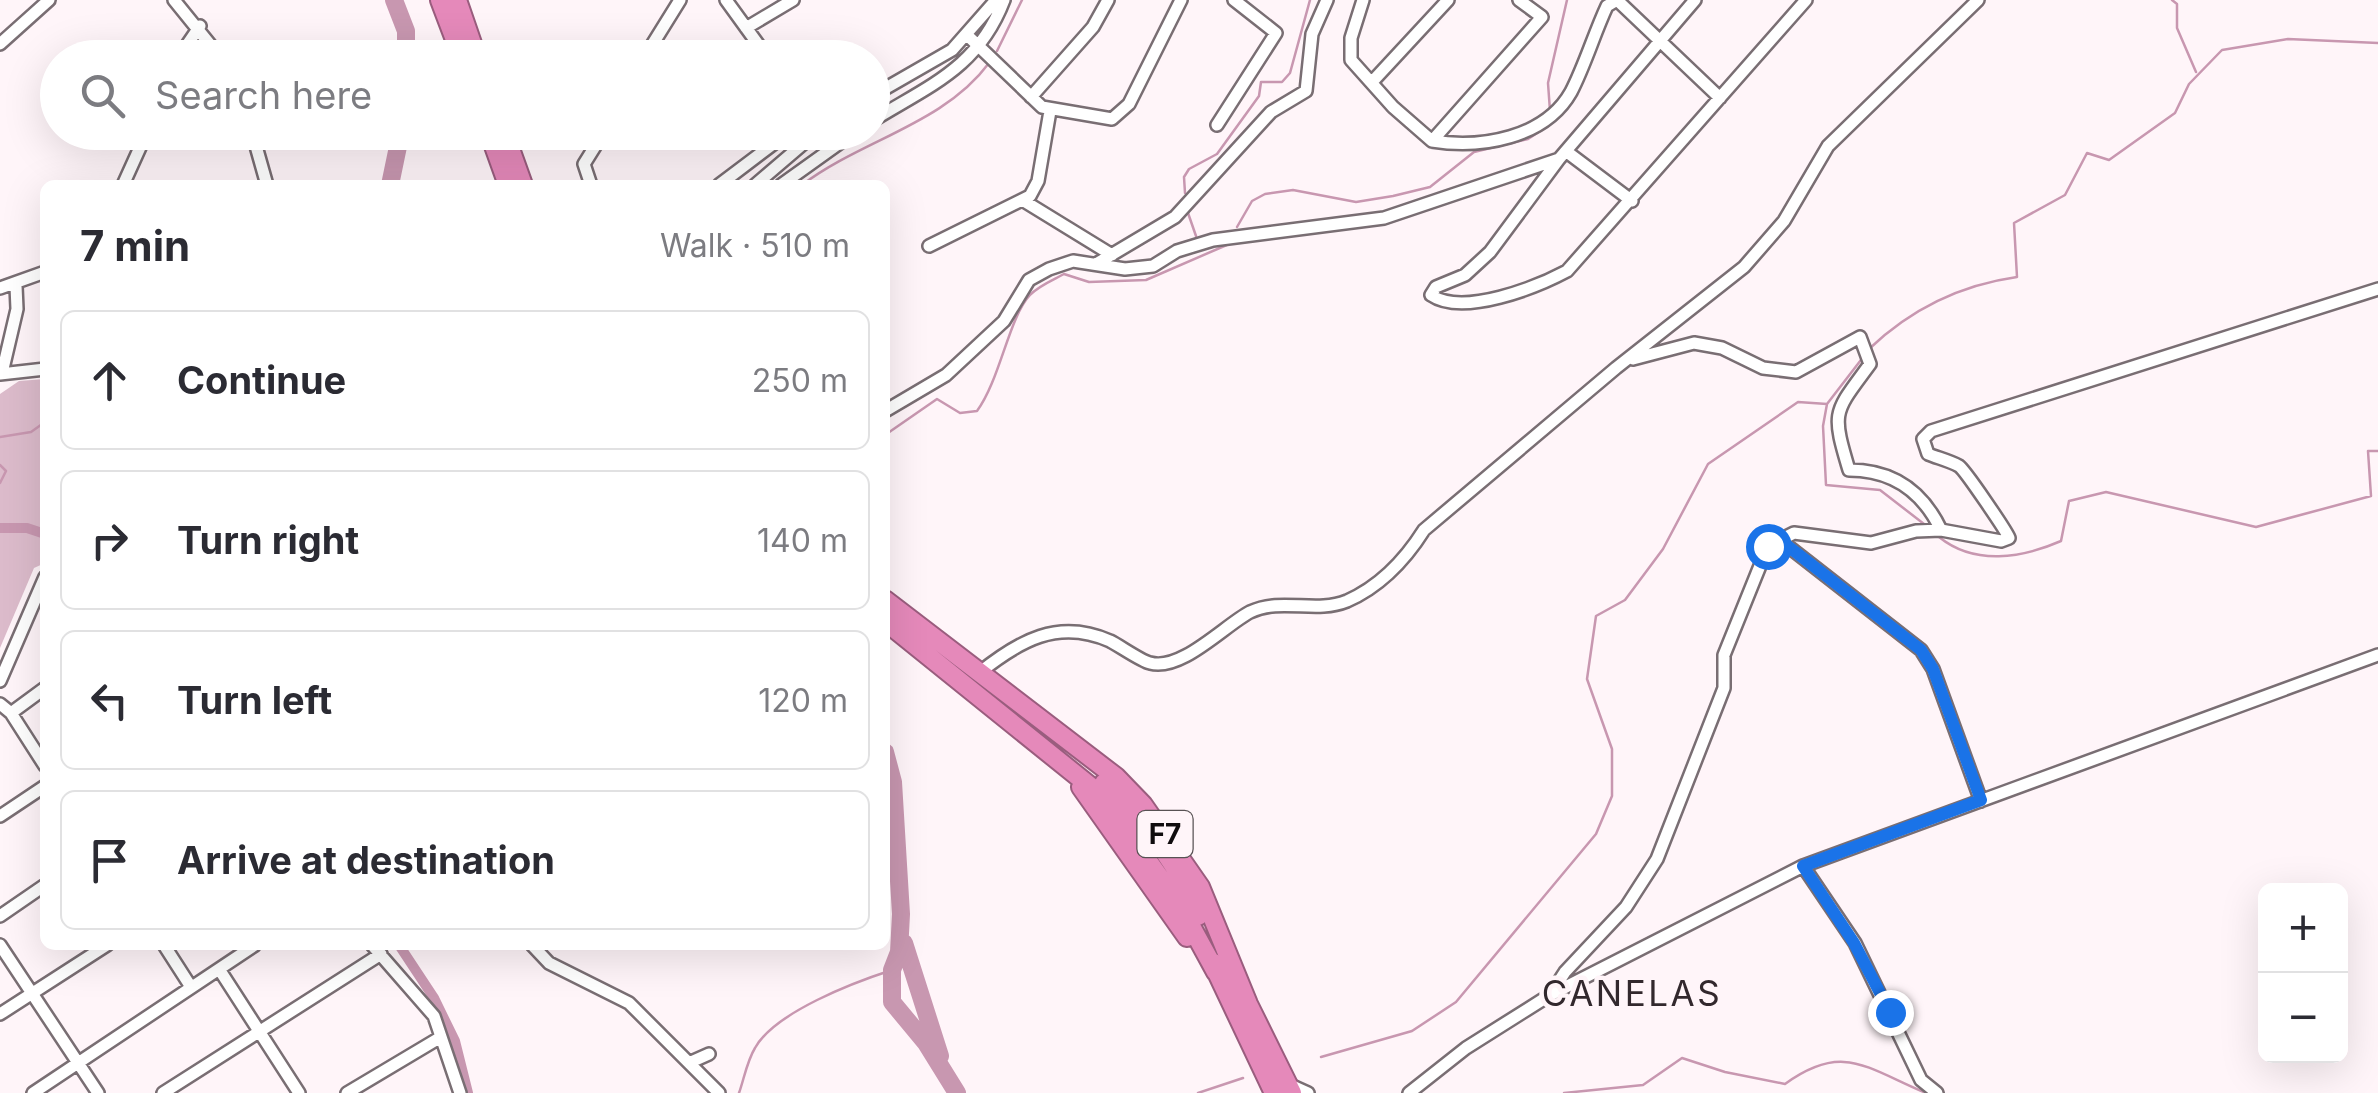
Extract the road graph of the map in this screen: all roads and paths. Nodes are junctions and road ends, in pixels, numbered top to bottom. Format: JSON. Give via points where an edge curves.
{"nodes":[{"id":1,"x":50,"y":0,"type":"edge"},
{"id":2,"x":174,"y":0,"type":"edge"},
{"id":3,"x":440,"y":0,"type":"edge"},
{"id":4,"x":457,"y":0,"type":"edge"},
{"id":5,"x":680,"y":0,"type":"edge"},
{"id":6,"x":726,"y":0,"type":"edge"},
{"id":7,"x":792,"y":0,"type":"edge"},
{"id":8,"x":996,"y":0,"type":"edge"},
{"id":9,"x":1004,"y":0,"type":"edge"},
{"id":10,"x":1108,"y":0,"type":"edge"},
{"id":11,"x":1181,"y":0,"type":"edge"},
{"id":12,"x":1234,"y":0,"type":"edge"},
{"id":13,"x":1326,"y":0,"type":"edge"},
{"id":14,"x":1359,"y":0,"type":"edge"},
{"id":15,"x":1448,"y":0,"type":"edge"},
{"id":16,"x":1519,"y":0,"type":"edge"},
{"id":17,"x":1695,"y":0,"type":"edge"},
{"id":18,"x":1806,"y":0,"type":"edge"},
{"id":19,"x":1978,"y":0,"type":"edge"},
{"id":20,"x":200,"y":26,"type":"junction"},
{"id":21,"x":746,"y":28,"type":"junction"},
{"id":22,"x":967,"y":35,"type":"junction"},
{"id":23,"x":190,"y":40,"type":"edge"},
{"id":24,"x":209,"y":40,"type":"edge"},
{"id":25,"x":455,"y":40,"type":"edge"},
{"id":26,"x":471,"y":40,"type":"edge"},
{"id":27,"x":655,"y":40,"type":"edge"},
{"id":28,"x":755,"y":40,"type":"edge"},
{"id":29,"x":1660,"y":42,"type":"junction"},
{"id":30,"x":0,"y":44,"type":"edge"},
{"id":31,"x":980,"y":44,"type":"junction"},
{"id":32,"x":1372,"y":82,"type":"junction"},
{"id":33,"x":890,"y":87,"type":"edge"},
{"id":34,"x":1030,"y":97,"type":"junction"},
{"id":35,"x":1720,"y":98,"type":"junction"},
{"id":36,"x":890,"y":111,"type":"edge"},
{"id":37,"x":1050,"y":111,"type":"junction"},
{"id":38,"x":1217,"y":126,"type":"dead end"},
{"id":39,"x":1432,"y":141,"type":"junction"},
{"id":40,"x":140,"y":150,"type":"edge"},
{"id":41,"x":257,"y":150,"type":"edge"},
{"id":42,"x":495,"y":150,"type":"edge"},
{"id":43,"x":510,"y":150,"type":"edge"},
{"id":44,"x":593,"y":150,"type":"edge"},
{"id":45,"x":765,"y":150,"type":"edge"},
{"id":46,"x":797,"y":150,"type":"edge"},
{"id":47,"x":830,"y":150,"type":"edge"},
{"id":48,"x":1563,"y":155,"type":"junction"},
{"id":49,"x":125,"y":180,"type":"edge"},
{"id":50,"x":266,"y":180,"type":"edge"},
{"id":51,"x":506,"y":180,"type":"edge"},
{"id":52,"x":521,"y":180,"type":"edge"},
{"id":53,"x":590,"y":180,"type":"edge"},
{"id":54,"x":726,"y":180,"type":"edge"},
{"id":55,"x":761,"y":180,"type":"edge"},
{"id":56,"x":788,"y":180,"type":"edge"},
{"id":57,"x":1024,"y":201,"type":"junction"},
{"id":58,"x":1632,"y":201,"type":"junction"},
{"id":59,"x":929,"y":246,"type":"dead end"},
{"id":60,"x":1112,"y":255,"type":"junction"},
{"id":61,"x":1096,"y":264,"type":"junction"},
{"id":62,"x":40,"y":274,"type":"edge"},
{"id":63,"x":16,"y":286,"type":"junction"},
{"id":64,"x":0,"y":288,"type":"edge"},
{"id":65,"x":2378,"y":289,"type":"edge"},
{"id":66,"x":1616,"y":368,"type":"junction"},
{"id":67,"x":40,"y":370,"type":"edge"},
{"id":68,"x":1,"y":373,"type":"edge"},
{"id":69,"x":890,"y":408,"type":"edge"},
{"id":70,"x":1941,"y":530,"type":"junction"},
{"id":71,"x":1780,"y":540,"type":"junction"},
{"id":72,"x":40,"y":589,"type":"edge"},
{"id":73,"x":890,"y":604,"type":"edge"},
{"id":74,"x":890,"y":625,"type":"edge"},
{"id":75,"x":2378,"y":655,"type":"edge"},
{"id":76,"x":978,"y":673,"type":"junction"},
{"id":77,"x":0,"y":681,"type":"edge"},
{"id":78,"x":40,"y":692,"type":"edge"},
{"id":79,"x":0,"y":704,"type":"edge"},
{"id":80,"x":11,"y":713,"type":"junction"},
{"id":81,"x":40,"y":758,"type":"edge"},
{"id":82,"x":40,"y":789,"type":"edge"},
{"id":83,"x":1981,"y":800,"type":"junction"},
{"id":84,"x":0,"y":816,"type":"edge"},
{"id":85,"x":1803,"y":866,"type":"junction"},
{"id":86,"x":40,"y":888,"type":"edge"},
{"id":87,"x":0,"y":916,"type":"edge"},
{"id":88,"x":0,"y":945,"type":"edge"},
{"id":89,"x":99,"y":950,"type":"edge"},
{"id":90,"x":167,"y":950,"type":"edge"},
{"id":91,"x":248,"y":950,"type":"edge"},
{"id":92,"x":376,"y":950,"type":"edge"},
{"id":93,"x":378,"y":950,"type":"edge"},
{"id":94,"x":537,"y":950,"type":"edge"},
{"id":95,"x":219,"y":969,"type":"junction"},
{"id":96,"x":192,"y":987,"type":"junction"},
{"id":97,"x":34,"y":992,"type":"junction"},
{"id":98,"x":1550,"y":995,"type":"junction"},
{"id":99,"x":0,"y":1014,"type":"edge"},
{"id":100,"x":259,"y":1032,"type":"junction"},
{"id":101,"x":441,"y":1037,"type":"junction"},
{"id":102,"x":709,"y":1054,"type":"dead end"},
{"id":103,"x":80,"y":1062,"type":"junction"},
{"id":104,"x":692,"y":1062,"type":"junction"},
{"id":105,"x":1285,"y":1090,"type":"edge"},
{"id":106,"x":33,"y":1093,"type":"edge"},
{"id":107,"x":98,"y":1093,"type":"edge"},
{"id":108,"x":163,"y":1093,"type":"edge"},
{"id":109,"x":298,"y":1093,"type":"edge"},
{"id":110,"x":348,"y":1093,"type":"edge"},
{"id":111,"x":460,"y":1093,"type":"edge"},
{"id":112,"x":720,"y":1093,"type":"edge"},
{"id":113,"x":1308,"y":1093,"type":"edge"},
{"id":114,"x":1409,"y":1093,"type":"edge"},
{"id":115,"x":1937,"y":1093,"type":"edge"}],
"edges":[{"from":1,"to":30,"type":"street"},
{"from":2,"to":20,"type":"street"},
{"from":3,"to":25,"type":"highway"},
{"from":4,"to":26,"type":"highway"},
{"from":5,"to":27,"type":"street"},
{"from":6,"to":21,"type":"street"},
{"from":7,"to":21,"type":"street"},
{"from":8,"to":22,"type":"street"},
{"from":9,"to":31,"type":"street"},
{"from":10,"to":34,"type":"street","via":[[1093,27]]},
{"from":11,"to":37,"type":"street","via":[[1118,117]]},
{"from":12,"to":38,"type":"street","via":[[1276,33]]},
{"from":13,"to":60,"type":"street","via":[[1312,34],[1306,91],[1271,112],[1174,217]]},
{"from":14,"to":32,"type":"street","via":[[1351,60]]},
{"from":15,"to":32,"type":"street"},
{"from":16,"to":39,"type":"street","via":[[1542,18]]},
{"from":17,"to":29,"type":"street"},
{"from":18,"to":35,"type":"street"},
{"from":19,"to":66,"type":"street","via":[[1828,146],[1784,222],[1744,267]]},
{"from":20,"to":23,"type":"street"},
{"from":20,"to":24,"type":"street"},
{"from":21,"to":28,"type":"street"},
{"from":22,"to":31,"type":"street"},
{"from":22,"to":33,"type":"street","via":[[932,66]]},
{"from":29,"to":35,"type":"street"},
{"from":29,"to":39,"type":"street","via":[[1623,3],[1611,2],[1570,93],[1550,116],[1512,137]]},
{"from":29,"to":48,"type":"street"},
{"from":31,"to":34,"type":"street"},
{"from":31,"to":36,"type":"street","via":[[942,80]]},
{"from":32,"to":39,"type":"street"},
{"from":34,"to":37,"type":"street"},
{"from":35,"to":58,"type":"street"},
{"from":37,"to":57,"type":"street","via":[[1038,181]]},
{"from":40,"to":49,"type":"street"},
{"from":41,"to":50,"type":"street"},
{"from":42,"to":51,"type":"highway"},
{"from":43,"to":52,"type":"highway"},
{"from":44,"to":53,"type":"street","via":[[584,164]]},
{"from":45,"to":54,"type":"street"},
{"from":46,"to":55,"type":"street"},
{"from":47,"to":56,"type":"street"},
{"from":48,"to":58,"type":"street"},
{"from":48,"to":58,"type":"street","via":[[1490,252],[1432,295],[1442,302],[1491,300],[1542,284],[1568,271]]},
{"from":48,"to":61,"type":"street","via":[[1384,218],[1213,240],[1152,266]]},
{"from":57,"to":59,"type":"street"},
{"from":57,"to":60,"type":"street"},
{"from":60,"to":61,"type":"street"},
{"from":61,"to":69,"type":"street","via":[[1073,261],[1029,280],[1004,321],[946,375]]},
{"from":62,"to":63,"type":"street"},
{"from":63,"to":64,"type":"street"},
{"from":63,"to":68,"type":"street"},
{"from":65,"to":70,"type":"street","via":[[1931,430],[1923,439],[1928,454],[1962,468],[2008,538]]},
{"from":66,"to":70,"type":"street","via":[[1694,343],[1763,368],[1796,372],[1860,338],[1870,364],[1837,409],[1849,470],[1880,470],[1905,486]]},
{"from":66,"to":76,"type":"street","via":[[1424,530],[1404,561],[1345,602],[1273,603],[1207,644],[1150,663],[1097,635],[1048,631],[1017,643]]},
{"from":67,"to":68,"type":"street"},
{"from":70,"to":71,"type":"street","via":[[1870,543],[1794,534]]},
{"from":71,"to":83,"type":"street","via":[[1921,650]]},
{"from":71,"to":98,"type":"street","via":[[1768,546],[1730,639],[1724,688],[1657,859],[1626,907]]},
{"from":72,"to":77,"type":"street"},
{"from":73,"to":76,"type":"highway","number":"F7"},
{"from":74,"to":105,"type":"highway","number":"F7","via":[[1064,762],[1119,818],[1180,906]]},
{"from":75,"to":83,"type":"street"},
{"from":76,"to":105,"type":"highway","number":"F7","via":[[1143,805],[1200,887]]},
{"from":78,"to":80,"type":"street"},
{"from":79,"to":80,"type":"street"},
{"from":80,"to":81,"type":"street"},
{"from":82,"to":84,"type":"street"},
{"from":83,"to":85,"type":"street"},
{"from":85,"to":98,"type":"street"},
{"from":85,"to":115,"type":"street","via":[[1882,992],[1921,1080]]},
{"from":86,"to":87,"type":"street"},
{"from":88,"to":97,"type":"street"},
{"from":89,"to":97,"type":"street"},
{"from":90,"to":96,"type":"street"},
{"from":91,"to":95,"type":"street"},
{"from":92,"to":100,"type":"street"},
{"from":93,"to":101,"type":"street","via":[[434,1016]]},
{"from":94,"to":104,"type":"street","via":[[549,963],[630,1003]]},
{"from":95,"to":96,"type":"street"},
{"from":95,"to":100,"type":"street"},
{"from":96,"to":103,"type":"street"},
{"from":97,"to":99,"type":"street"},
{"from":97,"to":103,"type":"street"},
{"from":98,"to":114,"type":"street"},
{"from":100,"to":108,"type":"street"},
{"from":100,"to":109,"type":"street"},
{"from":101,"to":110,"type":"street"},
{"from":101,"to":111,"type":"street"},
{"from":102,"to":104,"type":"street"},
{"from":103,"to":106,"type":"street"},
{"from":103,"to":107,"type":"street"},
{"from":104,"to":112,"type":"street"},
{"from":105,"to":113,"type":"street"}]}
